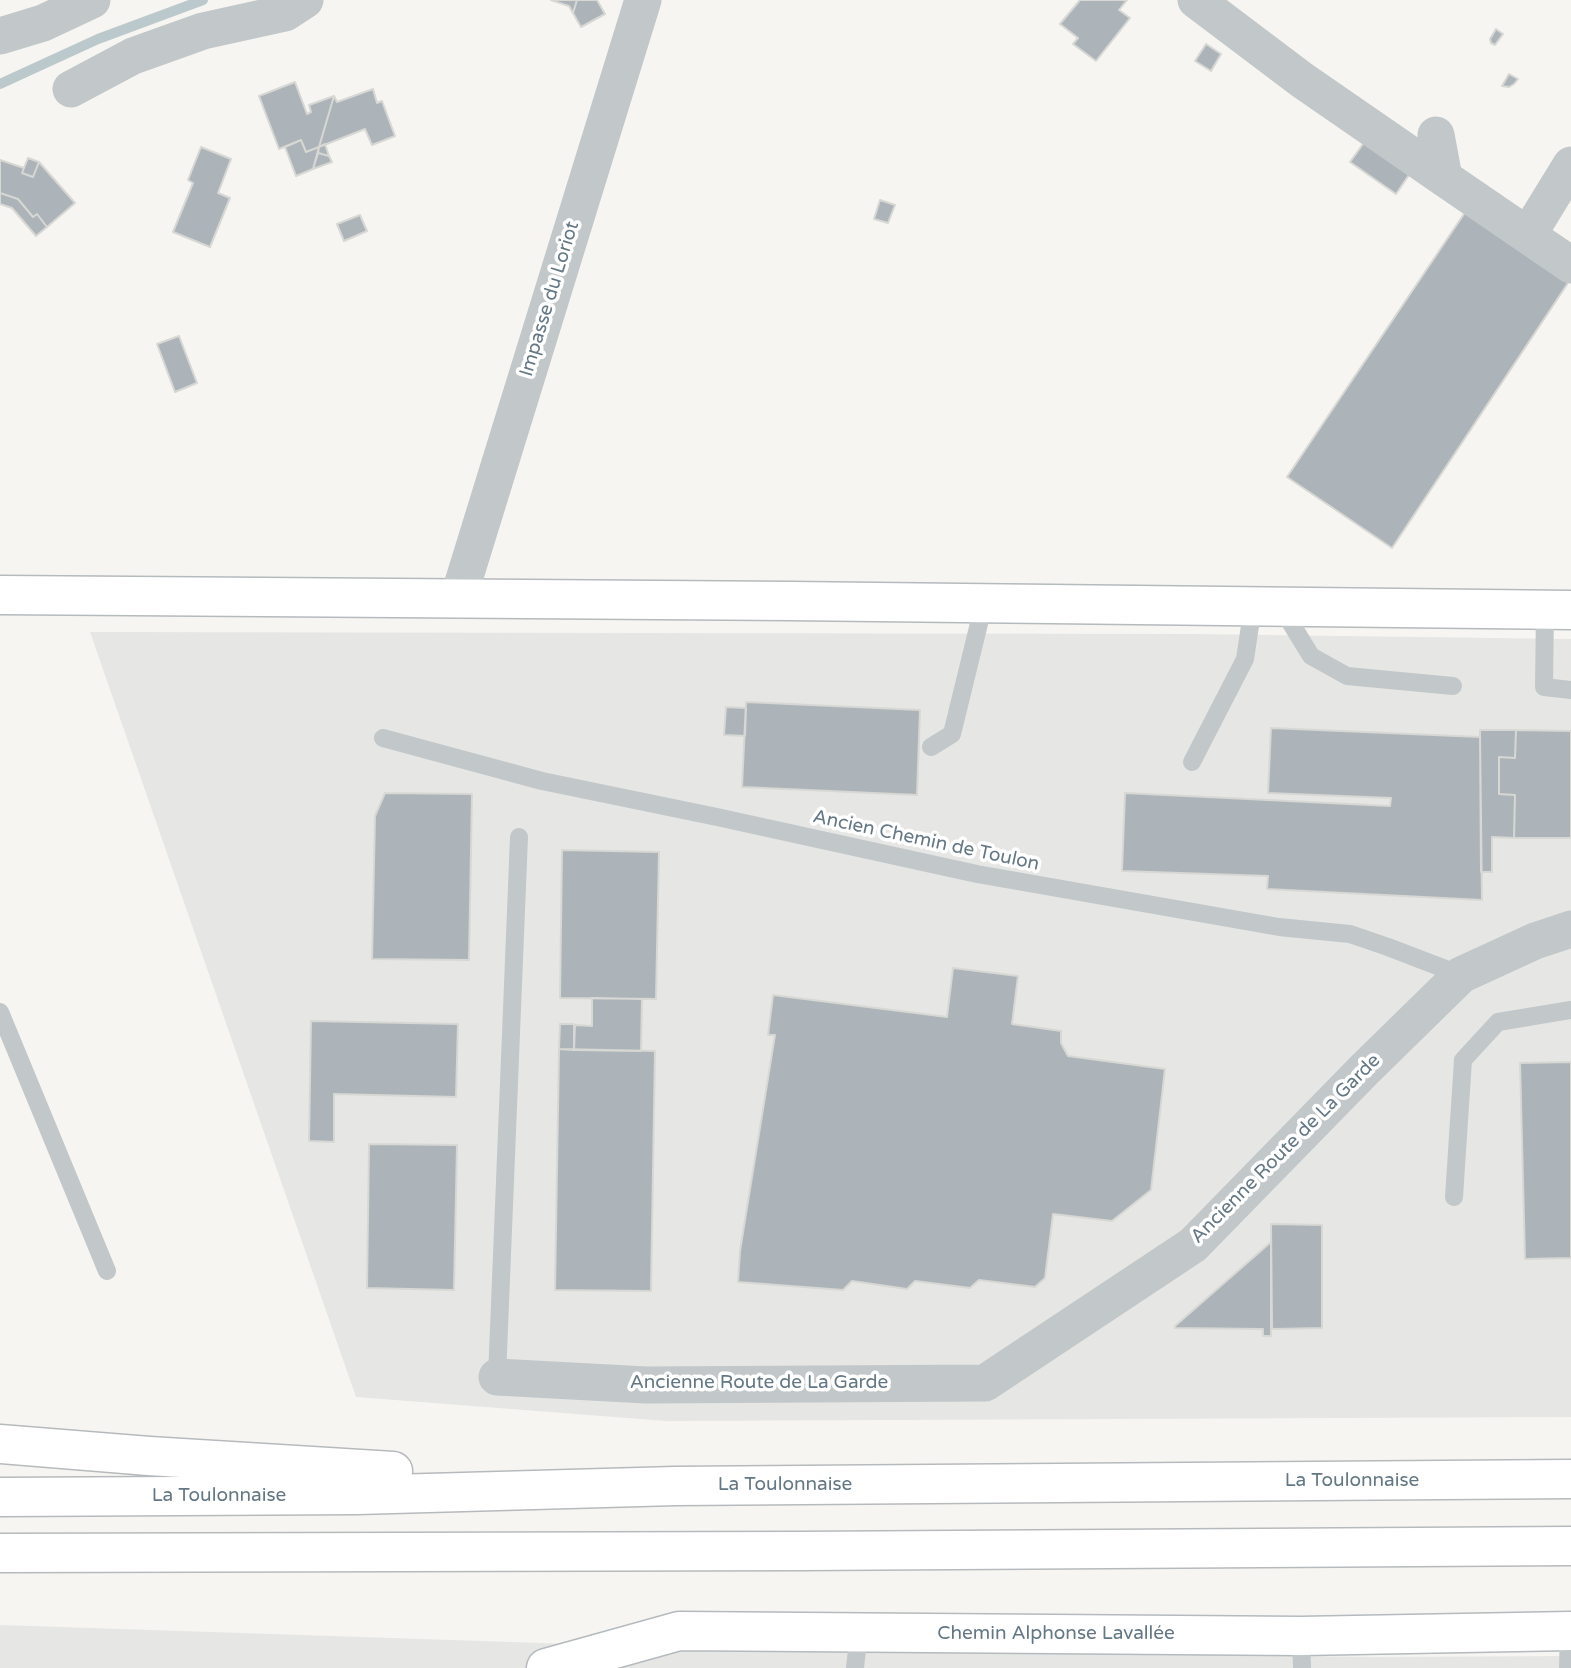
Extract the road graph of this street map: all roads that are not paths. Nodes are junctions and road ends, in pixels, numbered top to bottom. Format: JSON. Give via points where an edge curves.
{"nodes":[{"id":1,"x":92,"y":0,"type":"edge"},
{"id":2,"x":305,"y":0,"type":"edge"},
{"id":3,"x":643,"y":0,"type":"edge"},
{"id":4,"x":1196,"y":0,"type":"edge"},
{"id":5,"x":0,"y":36,"type":"edge"},
{"id":6,"x":71,"y":89,"type":"dead end"},
{"id":7,"x":1436,"y":135,"type":"dead end"},
{"id":8,"x":1571,"y":165,"type":"edge"},
{"id":9,"x":1444,"y":178,"type":"junction"},
{"id":10,"x":1528,"y":235,"type":"junction"},
{"id":11,"x":1571,"y":265,"type":"edge"},
{"id":12,"x":0,"y":595,"type":"edge"},
{"id":13,"x":458,"y":599,"type":"junction"},
{"id":14,"x":984,"y":603,"type":"junction"},
{"id":15,"x":1267,"y":607,"type":"junction"},
{"id":16,"x":1558,"y":610,"type":"edge"},
{"id":17,"x":1453,"y":686,"type":"dead end"},
{"id":18,"x":1571,"y":690,"type":"edge"},
{"id":19,"x":383,"y":738,"type":"dead end"},
{"id":20,"x":931,"y":747,"type":"dead end"},
{"id":21,"x":1192,"y":762,"type":"dead end"},
{"id":22,"x":519,"y":838,"type":"dead end"},
{"id":23,"x":1571,"y":929,"type":"edge"},
{"id":24,"x":1461,"y":975,"type":"junction"},
{"id":25,"x":1571,"y":1010,"type":"edge"},
{"id":26,"x":0,"y":1012,"type":"edge"},
{"id":27,"x":1454,"y":1197,"type":"dead end"},
{"id":28,"x":107,"y":1271,"type":"dead end"},
{"id":29,"x":497,"y":1377,"type":"joint"},
{"id":30,"x":0,"y":1444,"type":"edge"},
{"id":31,"x":1571,"y":1479,"type":"edge"},
{"id":32,"x":675,"y":1486,"type":"junction"},
{"id":33,"x":0,"y":1497,"type":"edge"},
{"id":34,"x":1571,"y":1546,"type":"edge"},
{"id":35,"x":0,"y":1553,"type":"edge"},
{"id":36,"x":1569,"y":1644,"type":"edge"},
{"id":37,"x":857,"y":1650,"type":"edge"},
{"id":38,"x":1301,"y":1652,"type":"edge"},
{"id":39,"x":546,"y":1668,"type":"edge"}],
"edges":[{"from":1,"to":5,"type":"street","via":[[43,23]]},
{"from":2,"to":6,"type":"street","via":[[285,13],[203,31],[133,56]]},
{"from":3,"to":13,"type":"street","name":"Impasse du Loriot"},
{"from":4,"to":9,"type":"street"},
{"from":7,"to":9,"type":"street"},
{"from":8,"to":10,"type":"street"},
{"from":9,"to":10,"type":"street"},
{"from":10,"to":11,"type":"street"},
{"from":12,"to":13,"type":"main road"},
{"from":13,"to":14,"type":"main road"},
{"from":14,"to":15,"type":"main road"},
{"from":14,"to":20,"type":"lane","via":[[952,734]]},
{"from":15,"to":16,"type":"main road"},
{"from":15,"to":17,"type":"lane","via":[[1311,656],[1347,676]]},
{"from":15,"to":21,"type":"lane"},
{"from":16,"to":18,"type":"lane","via":[[1544,687]]},
{"from":19,"to":24,"type":"lane","name":"Ancien Chemin de Toulon","via":[[542,781],[977,874],[1279,927],[1350,934]]},
{"from":22,"to":29,"type":"lane"},
{"from":23,"to":24,"type":"street","name":"Ancienne Route de La Garde"},
{"from":24,"to":29,"type":"street","name":"Ancienne Route de La Garde","via":[[1193,1245],[985,1382],[646,1385]]},
{"from":25,"to":27,"type":"lane","via":[[1498,1022],[1463,1060]]},
{"from":26,"to":28,"type":"lane"},
{"from":30,"to":32,"type":"main road"},
{"from":31,"to":32,"type":"main road","name":"La Toulonnaise"},
{"from":32,"to":33,"type":"main road","name":"La Toulonnaise","via":[[357,1495]]},
{"from":34,"to":35,"type":"main road"},
{"from":36,"to":38,"type":"main road","name":"Chemin Alphonse Lavallée"},
{"from":37,"to":38,"type":"main road","name":"Chemin Alphonse Lavallée"},
{"from":37,"to":39,"type":"main road","name":"Chemin Alphonse Lavallée","via":[[678,1631]]}]}
